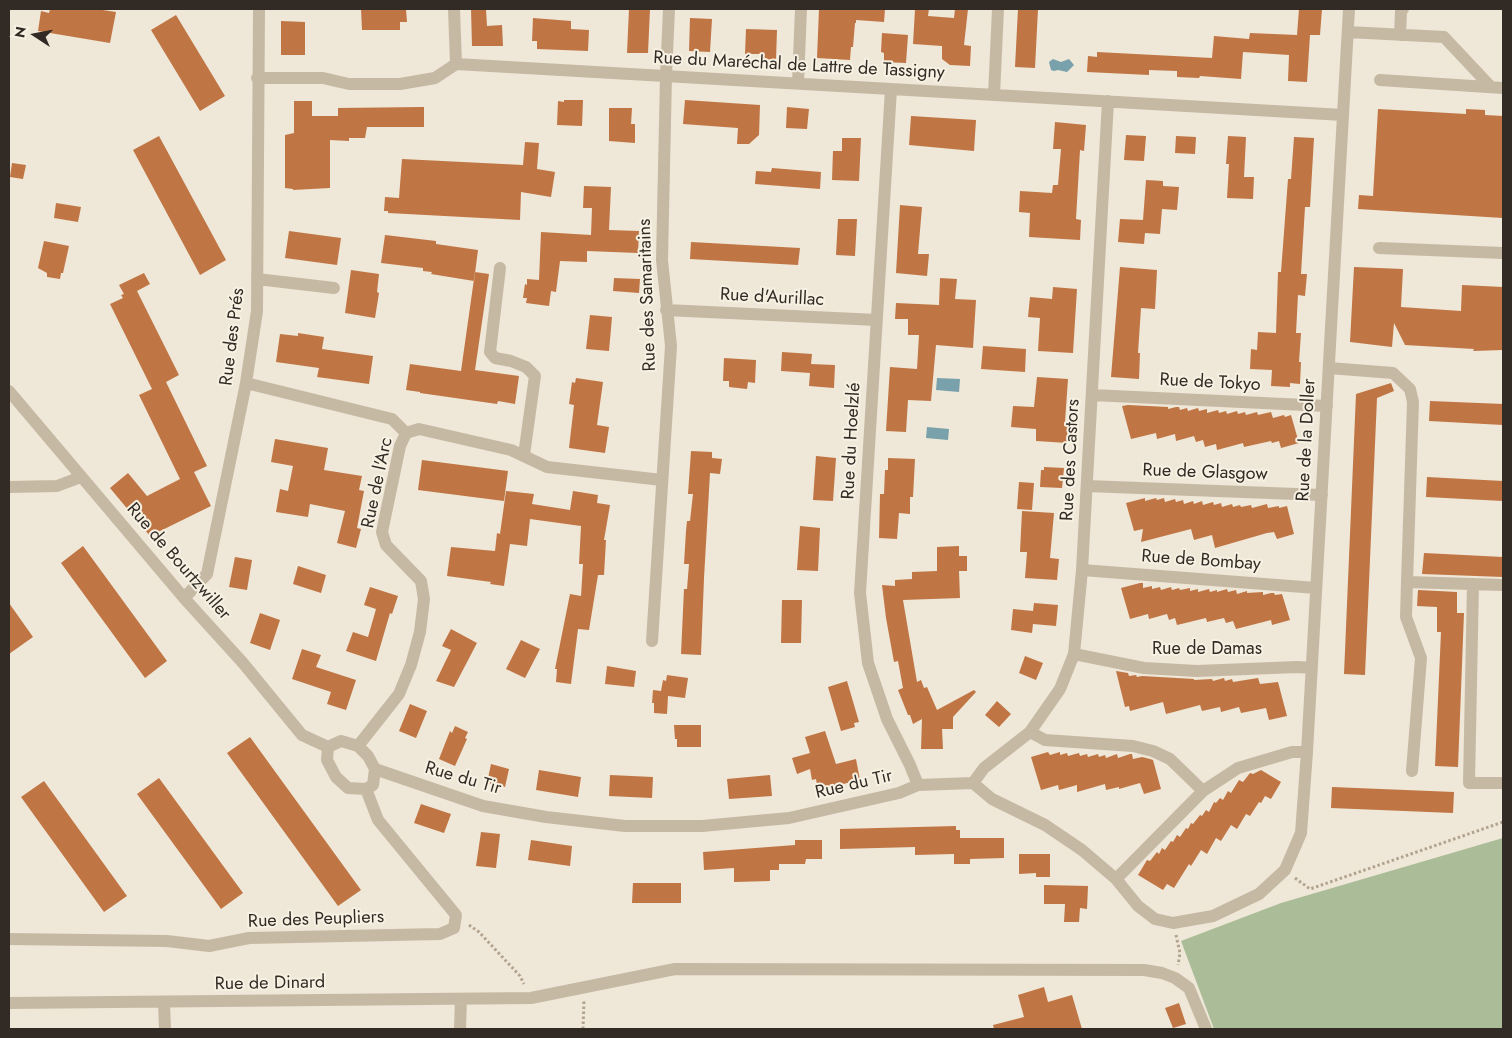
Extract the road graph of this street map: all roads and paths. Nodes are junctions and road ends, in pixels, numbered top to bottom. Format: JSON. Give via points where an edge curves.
{"nodes":[{"id":1,"x":259,"y":9,"type":"edge"},
{"id":2,"x":454,"y":9,"type":"edge"},
{"id":3,"x":669,"y":9,"type":"edge"},
{"id":4,"x":801,"y":9,"type":"edge"},
{"id":5,"x":998,"y":9,"type":"edge"},
{"id":6,"x":1349,"y":9,"type":"edge"},
{"id":7,"x":1403,"y":9,"type":"edge"},
{"id":8,"x":1348,"y":32,"type":"junction"},
{"id":9,"x":1400,"y":35,"type":"junction"},
{"id":10,"x":456,"y":64,"type":"junction"},
{"id":11,"x":666,"y":76,"type":"junction"},
{"id":12,"x":258,"y":78,"type":"junction"},
{"id":13,"x":1380,"y":80,"type":"dead end"},
{"id":14,"x":798,"y":83,"type":"junction"},
{"id":15,"x":1497,"y":88,"type":"edge"},
{"id":16,"x":891,"y":89,"type":"junction"},
{"id":17,"x":994,"y":95,"type":"junction"},
{"id":18,"x":1108,"y":101,"type":"junction"},
{"id":19,"x":1343,"y":115,"type":"junction"},
{"id":20,"x":1379,"y":248,"type":"dead end"},
{"id":21,"x":1503,"y":253,"type":"edge"},
{"id":22,"x":500,"y":268,"type":"dead end"},
{"id":23,"x":257,"y":279,"type":"junction"},
{"id":24,"x":334,"y":288,"type":"dead end"},
{"id":25,"x":666,"y":310,"type":"junction"},
{"id":26,"x":877,"y":320,"type":"junction"},
{"id":27,"x":1329,"y":368,"type":"junction"},
{"id":28,"x":246,"y":384,"type":"junction"},
{"id":29,"x":9,"y":391,"type":"edge"},
{"id":30,"x":1092,"y":395,"type":"junction"},
{"id":31,"x":1327,"y":406,"type":"junction"},
{"id":32,"x":406,"y":432,"type":"junction"},
{"id":33,"x":524,"y":455,"type":"junction"},
{"id":34,"x":81,"y":477,"type":"junction"},
{"id":35,"x":662,"y":480,"type":"junction"},
{"id":36,"x":1087,"y":486,"type":"junction"},
{"id":37,"x":9,"y":487,"type":"edge"},
{"id":38,"x":1322,"y":495,"type":"junction"},
{"id":39,"x":1082,"y":570,"type":"junction"},
{"id":40,"x":1407,"y":582,"type":"junction"},
{"id":41,"x":1473,"y":584,"type":"junction"},
{"id":42,"x":1503,"y":585,"type":"edge"},
{"id":43,"x":1316,"y":588,"type":"junction"},
{"id":44,"x":184,"y":598,"type":"junction"},
{"id":45,"x":652,"y":641,"type":"dead end"},
{"id":46,"x":1074,"y":654,"type":"junction"},
{"id":47,"x":1312,"y":668,"type":"junction"},
{"id":48,"x":1030,"y":732,"type":"junction"},
{"id":49,"x":358,"y":746,"type":"junction"},
{"id":50,"x":328,"y":747,"type":"junction"},
{"id":51,"x":1307,"y":752,"type":"junction"},
{"id":52,"x":375,"y":769,"type":"junction"},
{"id":53,"x":1412,"y":771,"type":"dead end"},
{"id":54,"x":973,"y":783,"type":"junction"},
{"id":55,"x":1503,"y":783,"type":"edge"},
{"id":56,"x":918,"y":786,"type":"junction"},
{"id":57,"x":366,"y":789,"type":"junction"},
{"id":58,"x":1203,"y":791,"type":"junction"},
{"id":59,"x":1503,"y":822,"type":"edge"},
{"id":60,"x":1285,"y":870,"type":"junction"},
{"id":61,"x":1116,"y":879,"type":"junction"},
{"id":62,"x":456,"y":915,"type":"junction"},
{"id":63,"x":1173,"y":923,"type":"junction"},
{"id":64,"x":9,"y":939,"type":"edge"},
{"id":65,"x":1176,"y":978,"type":"junction"},
{"id":66,"x":584,"y":987,"type":"junction"},
{"id":67,"x":531,"y":998,"type":"junction"},
{"id":68,"x":461,"y":999,"type":"junction"},
{"id":69,"x":9,"y":1003,"type":"edge"},
{"id":70,"x":164,"y":1003,"type":"junction"},
{"id":71,"x":164,"y":1029,"type":"edge"},
{"id":72,"x":460,"y":1029,"type":"edge"},
{"id":73,"x":583,"y":1029,"type":"edge"},
{"id":74,"x":1206,"y":1029,"type":"edge"}],
"edges":[{"from":1,"to":12,"type":"street","name":"Rue des Prés"},
{"from":2,"to":10,"type":"street"},
{"from":3,"to":11,"type":"street","name":"Rue des Samaritains"},
{"from":4,"to":14,"type":"street"},
{"from":5,"to":17,"type":"street"},
{"from":6,"to":8,"type":"street","name":"Rue de la Doller"},
{"from":7,"to":9,"type":"street"},
{"from":8,"to":9,"type":"street"},
{"from":8,"to":19,"type":"street","name":"Rue de la Doller"},
{"from":9,"to":15,"type":"street","via":[[1444,36]]},
{"from":10,"to":11,"type":"street","name":"Rue du Maréchal de Lattre de Tassigny"},
{"from":10,"to":12,"type":"street","via":[[436,78],[400,84],[349,84],[323,78]]},
{"from":11,"to":14,"type":"street","name":"Rue du Maréchal de Lattre de Tassigny"},
{"from":11,"to":25,"type":"street","name":"Rue des Samaritains","via":[[662,260]]},
{"from":12,"to":23,"type":"street","name":"Rue des Prés"},
{"from":13,"to":15,"type":"street"},
{"from":14,"to":16,"type":"street","name":"Rue du Maréchal de Lattre de Tassigny"},
{"from":16,"to":17,"type":"street","name":"Rue du Maréchal de Lattre de Tassigny"},
{"from":16,"to":26,"type":"street","name":"Rue du Hoelzlé"},
{"from":17,"to":18,"type":"street","name":"Rue du Maréchal de Lattre de Tassigny"},
{"from":18,"to":19,"type":"street","name":"Rue du Maréchal de Lattre de Tassigny"},
{"from":18,"to":30,"type":"street","name":"Rue des Castors"},
{"from":19,"to":27,"type":"street","name":"Rue de la Doller"},
{"from":20,"to":21,"type":"street"},
{"from":22,"to":33,"type":"street","via":[[490,352],[494,358],[526,367],[535,376]]},
{"from":23,"to":24,"type":"street"},
{"from":23,"to":28,"type":"street","name":"Rue des Prés","via":[[257,311]]},
{"from":25,"to":26,"type":"street","name":"Rue d'Aurillac"},
{"from":25,"to":35,"type":"street","name":"Rue des Samaritains","via":[[671,346]]},
{"from":26,"to":56,"type":"street","name":"Rue du Hoelzlé","via":[[860,593],[868,663],[887,720]]},
{"from":27,"to":31,"type":"street","name":"Rue de la Doller"},
{"from":27,"to":40,"type":"street","via":[[1393,373],[1410,388],[1414,402]]},
{"from":28,"to":32,"type":"street","via":[[392,419]]},
{"from":28,"to":44,"type":"street","name":"Rue des Prés","via":[[207,574]]},
{"from":29,"to":34,"type":"street","name":"Rue de Bourtzwiller"},
{"from":30,"to":31,"type":"street","name":"Rue de Tokyo"},
{"from":30,"to":36,"type":"street","name":"Rue des Castors"},
{"from":31,"to":38,"type":"street","name":"Rue de la Doller"},
{"from":32,"to":33,"type":"street","via":[[419,429]]},
{"from":32,"to":49,"type":"street","name":"Rue de l'Arc","via":[[400,446],[382,532],[386,545],[422,581],[424,599],[420,632],[399,694]]},
{"from":33,"to":35,"type":"street","via":[[548,467]]},
{"from":34,"to":37,"type":"street","via":[[57,486]]},
{"from":34,"to":44,"type":"street","name":"Rue de Bourtzwiller"},
{"from":35,"to":45,"type":"street","name":"Rue des Samaritains"},
{"from":36,"to":38,"type":"street","name":"Rue de Glasgow"},
{"from":36,"to":39,"type":"street","name":"Rue des Castors"},
{"from":38,"to":43,"type":"street","name":"Rue de la Doller"},
{"from":39,"to":43,"type":"street","name":"Rue de Bombay"},
{"from":39,"to":46,"type":"street","name":"Rue des Castors"},
{"from":40,"to":41,"type":"street"},
{"from":40,"to":53,"type":"street","via":[[1406,617],[1421,658]]},
{"from":41,"to":42,"type":"street"},
{"from":41,"to":55,"type":"street","via":[[1469,783]]},
{"from":43,"to":47,"type":"street","name":"Rue de la Doller"},
{"from":44,"to":50,"type":"street","name":"Rue de Bourtzwiller","via":[[302,735]]},
{"from":46,"to":47,"type":"street","name":"Rue de Damas","via":[[1144,668]]},
{"from":46,"to":48,"type":"street","name":"Rue des Castors","via":[[1060,688]]},
{"from":47,"to":51,"type":"street","name":"Rue de la Doller"},
{"from":48,"to":54,"type":"street","name":"Rue des Castors","via":[[984,768]]},
{"from":48,"to":58,"type":"street","via":[[1045,740],[1133,746],[1153,751],[1170,759]]},
{"from":49,"to":50,"type":"street","via":[[341,741]]},
{"from":49,"to":52,"type":"street"},
{"from":50,"to":57,"type":"street","via":[[327,760],[336,777],[348,788]]},
{"from":51,"to":58,"type":"street","via":[[1292,752],[1238,768]]},
{"from":51,"to":60,"type":"street","name":"Rue de la Doller","via":[[1301,833]]},
{"from":52,"to":56,"type":"street","name":"Rue du Tir","via":[[483,806],[625,826],[702,826],[789,818]]},
{"from":52,"to":57,"type":"street","via":[[373,785]]},
{"from":54,"to":56,"type":"street","name":"Rue du Tir"},
{"from":54,"to":61,"type":"street","via":[[992,799],[1045,824]]},
{"from":57,"to":62,"type":"street","via":[[378,820]]},
{"from":58,"to":61,"type":"street"},
{"from":59,"to":60,"type":"path","via":[[1310,888]]},
{"from":60,"to":63,"type":"street","via":[[1259,894],[1212,916]]},
{"from":61,"to":63,"type":"street","via":[[1138,906],[1155,919]]},
{"from":62,"to":64,"type":"street","name":"Rue des Peupliers","via":[[454,928],[440,934],[249,938],[210,946],[167,941]]},
{"from":62,"to":67,"type":"path","via":[[479,932],[520,976]]},
{"from":63,"to":65,"type":"path","via":[[1180,953]]},
{"from":65,"to":66,"type":"street","name":"Rue de Dinard","via":[[1144,970],[675,970]]},
{"from":65,"to":74,"type":"street","via":[[1189,988]]},
{"from":66,"to":67,"type":"street","name":"Rue de Dinard"},
{"from":66,"to":73,"type":"path"},
{"from":67,"to":68,"type":"street","name":"Rue de Dinard"},
{"from":68,"to":70,"type":"street","name":"Rue de Dinard"},
{"from":68,"to":72,"type":"street"},
{"from":69,"to":70,"type":"street","name":"Rue de Dinard"},
{"from":70,"to":71,"type":"street"}]}
